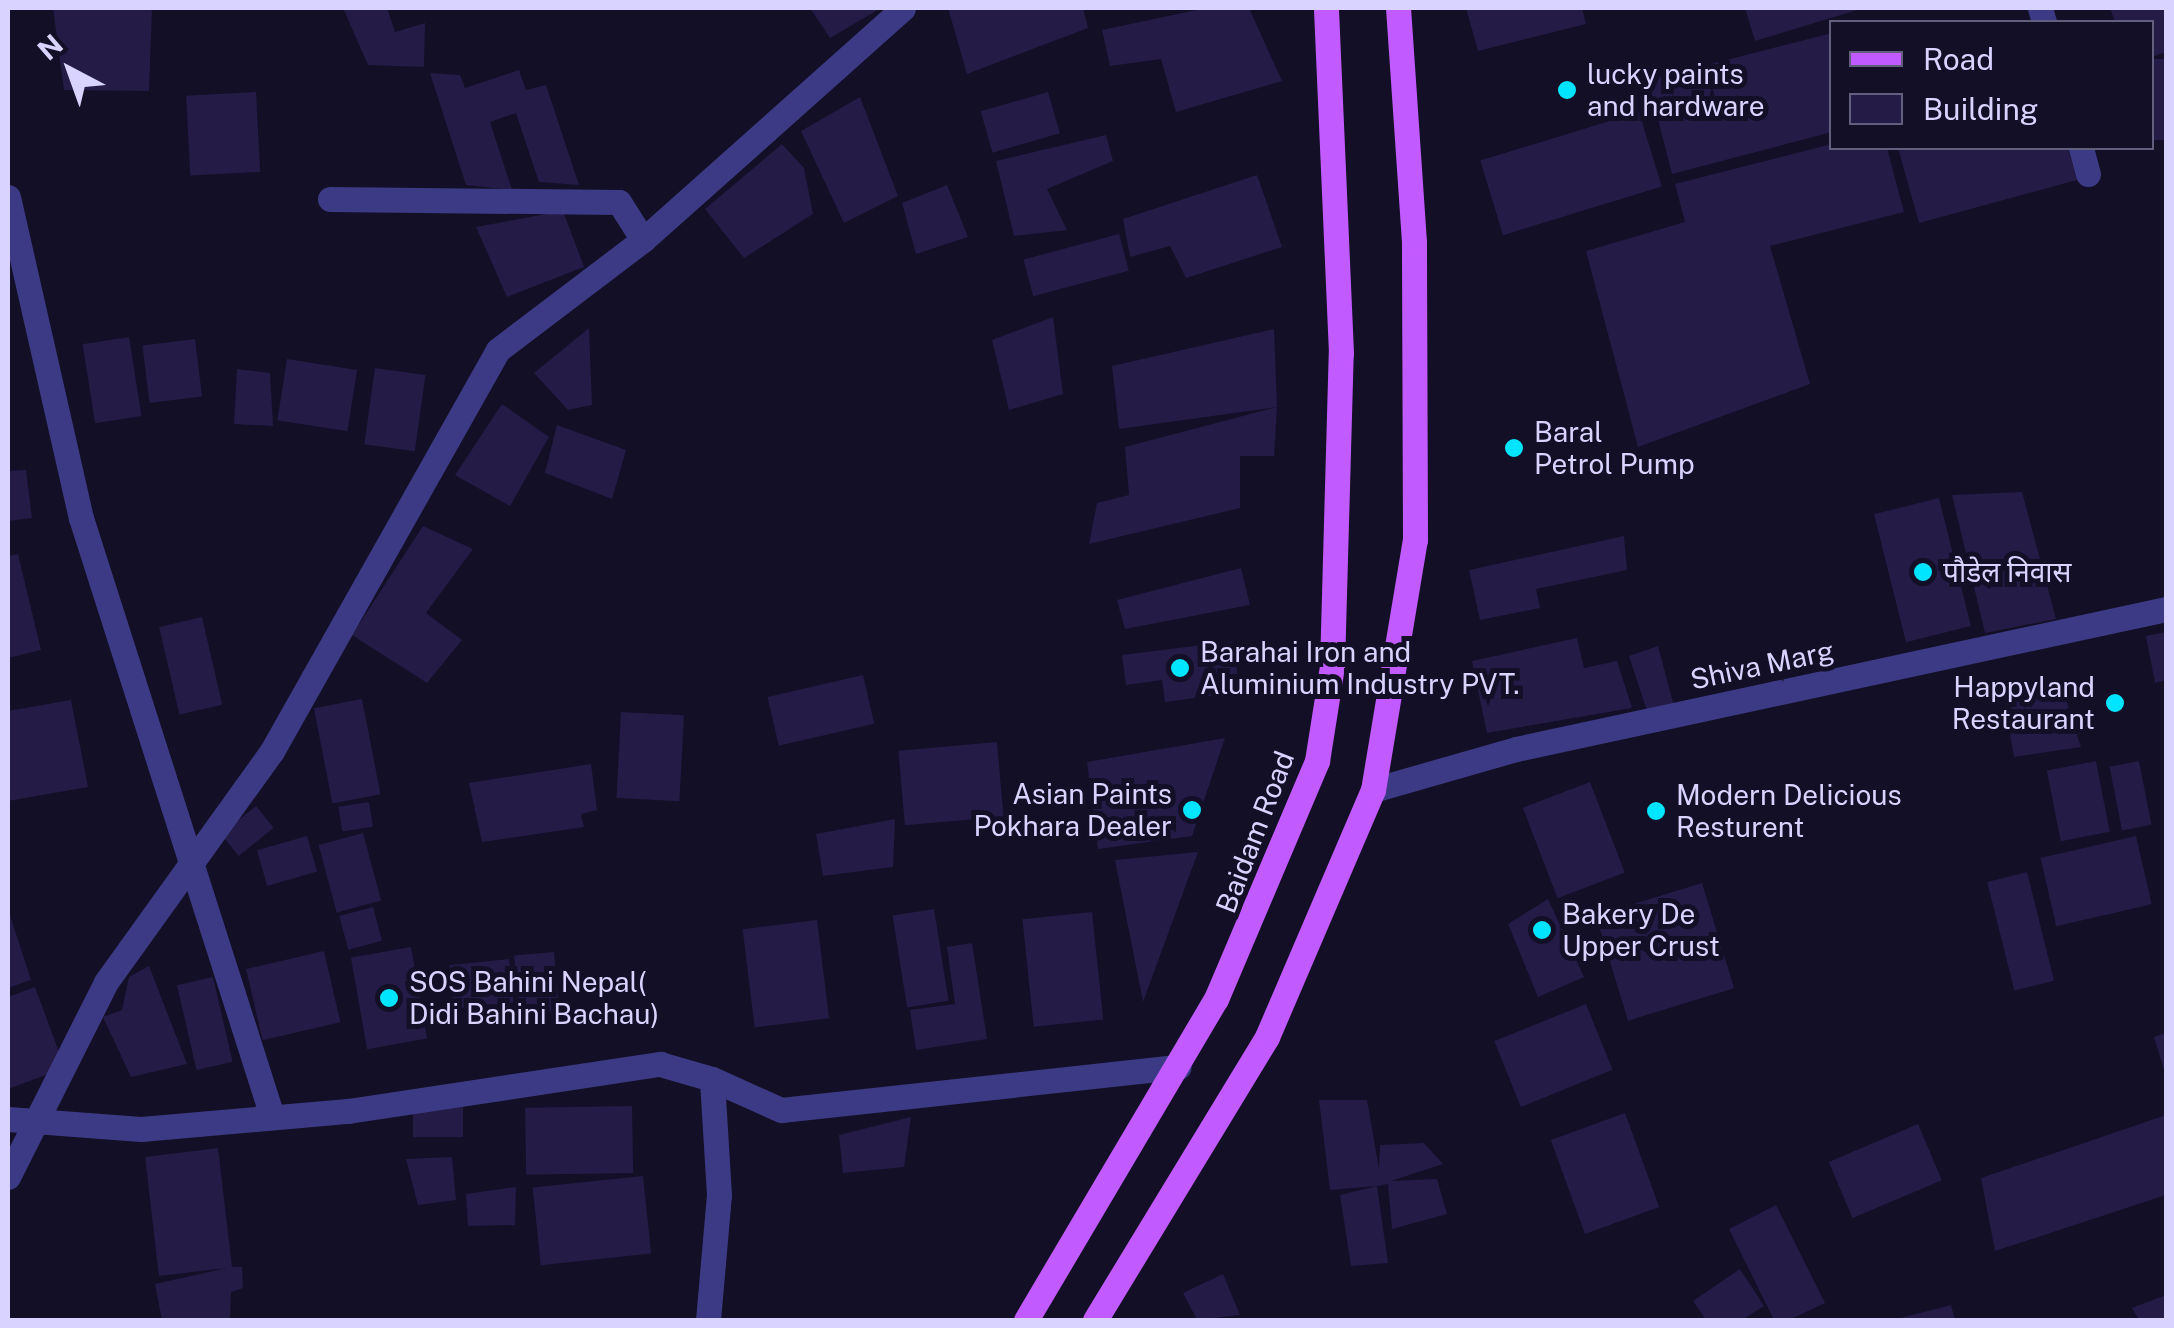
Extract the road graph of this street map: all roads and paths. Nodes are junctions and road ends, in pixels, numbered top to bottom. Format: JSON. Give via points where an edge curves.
{"nodes":[{"id":1,"x":904,"y":8,"type":"edge"},
{"id":2,"x":1326,"y":8,"type":"edge"},
{"id":3,"x":1398,"y":8,"type":"edge"},
{"id":4,"x":2081,"y":150,"type":"edge"},
{"id":5,"x":2088,"y":174,"type":"dead end"},
{"id":6,"x":8,"y":197,"type":"edge"},
{"id":7,"x":330,"y":199,"type":"dead end"},
{"id":8,"x":643,"y":240,"type":"junction"},
{"id":9,"x":2166,"y":608,"type":"edge"},
{"id":10,"x":1372,"y":790,"type":"junction"},
{"id":11,"x":192,"y":858,"type":"junction"},
{"id":12,"x":1179,"y":1066,"type":"junction"},
{"id":13,"x":712,"y":1080,"type":"junction"},
{"id":14,"x":272,"y":1116,"type":"junction"},
{"id":15,"x":8,"y":1119,"type":"edge"},
{"id":16,"x":39,"y":1124,"type":"junction"},
{"id":17,"x":8,"y":1177,"type":"edge"},
{"id":18,"x":708,"y":1320,"type":"edge"},
{"id":19,"x":1026,"y":1320,"type":"edge"},
{"id":20,"x":1095,"y":1320,"type":"edge"}],
"edges":[{"from":1,"to":8,"type":"street"},
{"from":2,"to":12,"type":"main road","name":"Baidam Road","via":[[1341,353],[1332,666],[1317,761],[1278,870]]},
{"from":3,"to":10,"type":"main road","via":[[1414,242],[1415,540]]},
{"from":4,"to":5,"type":"street"},
{"from":6,"to":11,"type":"street","via":[[81,518]]},
{"from":7,"to":8,"type":"street","via":[[620,202]]},
{"from":8,"to":11,"type":"street","via":[[498,350],[272,751]]},
{"from":9,"to":10,"type":"street","name":"Shiva Marg","via":[[1534,745]]},
{"from":10,"to":20,"type":"main road","via":[[1267,1038]]},
{"from":11,"to":14,"type":"street"},
{"from":11,"to":16,"type":"street","via":[[106,982]]},
{"from":12,"to":13,"type":"street","via":[[782,1110]]},
{"from":12,"to":19,"type":"main road","name":"Baidam Road"},
{"from":13,"to":14,"type":"street","via":[[660,1064]]},
{"from":13,"to":18,"type":"street","via":[[719,1194]]},
{"from":14,"to":16,"type":"street","via":[[141,1129]]},
{"from":15,"to":16,"type":"street"},
{"from":16,"to":17,"type":"street"}]}
